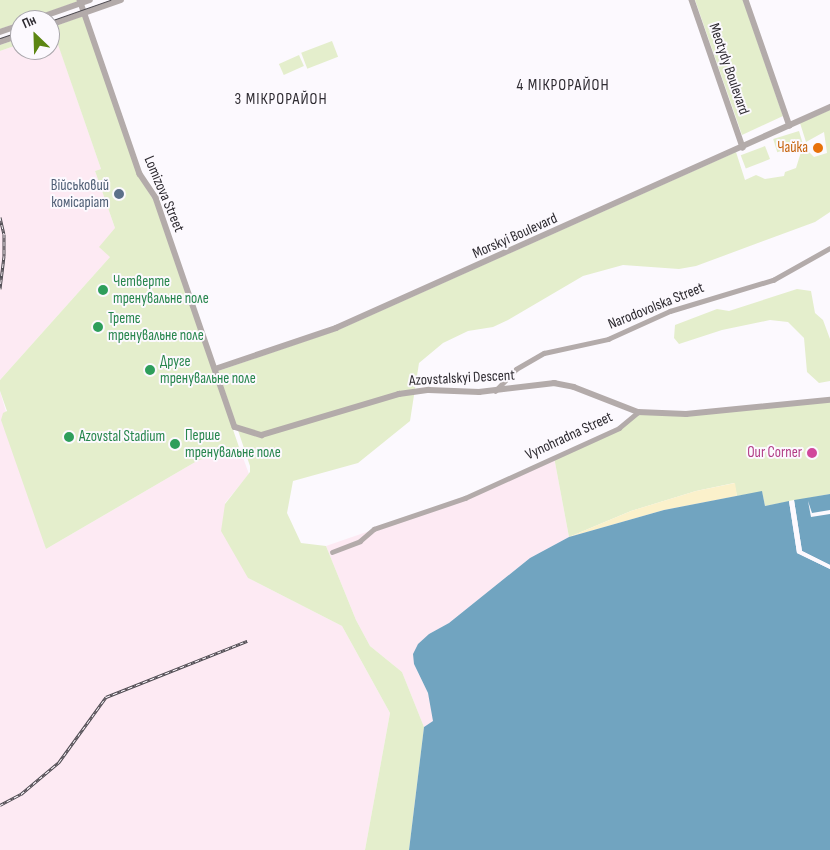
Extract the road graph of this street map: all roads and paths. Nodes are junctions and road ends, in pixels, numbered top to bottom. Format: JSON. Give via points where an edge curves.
{"nodes":[{"id":1,"x":90,"y":0,"type":"edge"},
{"id":2,"x":121,"y":0,"type":"edge"},
{"id":3,"x":692,"y":0,"type":"edge"},
{"id":4,"x":746,"y":0,"type":"edge"},
{"id":5,"x":81,"y":2,"type":"edge"},
{"id":6,"x":60,"y":10,"type":"edge"},
{"id":7,"x":85,"y":12,"type":"junction"},
{"id":8,"x":60,"y":21,"type":"edge"},
{"id":9,"x":830,"y":108,"type":"edge"},
{"id":10,"x":790,"y":126,"type":"junction"},
{"id":11,"x":743,"y":147,"type":"junction"},
{"id":12,"x":830,"y":248,"type":"edge"},
{"id":13,"x":215,"y":369,"type":"junction"},
{"id":14,"x":495,"y":391,"type":"junction"},
{"id":15,"x":830,"y":400,"type":"edge"},
{"id":16,"x":638,"y":412,"type":"junction"},
{"id":17,"x":235,"y":427,"type":"joint"},
{"id":18,"x":332,"y":552,"type":"dead end"}],
"edges":[{"from":1,"to":5,"type":"street"},
{"from":2,"to":7,"type":"street"},
{"from":3,"to":11,"type":"street","name":"Meotydy Boulevard"},
{"from":4,"to":10,"type":"street"},
{"from":5,"to":6,"type":"street"},
{"from":5,"to":7,"type":"street","name":"Lomizova Street"},
{"from":7,"to":8,"type":"street"},
{"from":7,"to":13,"type":"street","name":"Lomizova Street","via":[[140,174],[156,198]]},
{"from":9,"to":10,"type":"street","name":"Morskyi Boulevard"},
{"from":10,"to":11,"type":"street","name":"Morskyi Boulevard"},
{"from":11,"to":13,"type":"street","name":"Morskyi Boulevard","via":[[336,328]]},
{"from":12,"to":14,"type":"street","name":"Narodovolska Street","via":[[773,280],[670,311],[608,339],[544,353],[516,369]]},
{"from":13,"to":17,"type":"street","name":"Lomizova Street"},
{"from":14,"to":16,"type":"street","name":"Azovstalskyi Descent","via":[[565,384]]},
{"from":14,"to":17,"type":"street","name":"Azovstalskyi Descent","via":[[430,390],[399,394],[262,435]]},
{"from":15,"to":16,"type":"street","via":[[686,414]]},
{"from":16,"to":18,"type":"street","name":"Vynohradna Street","via":[[619,428],[465,498],[374,529],[360,541]]}]}
